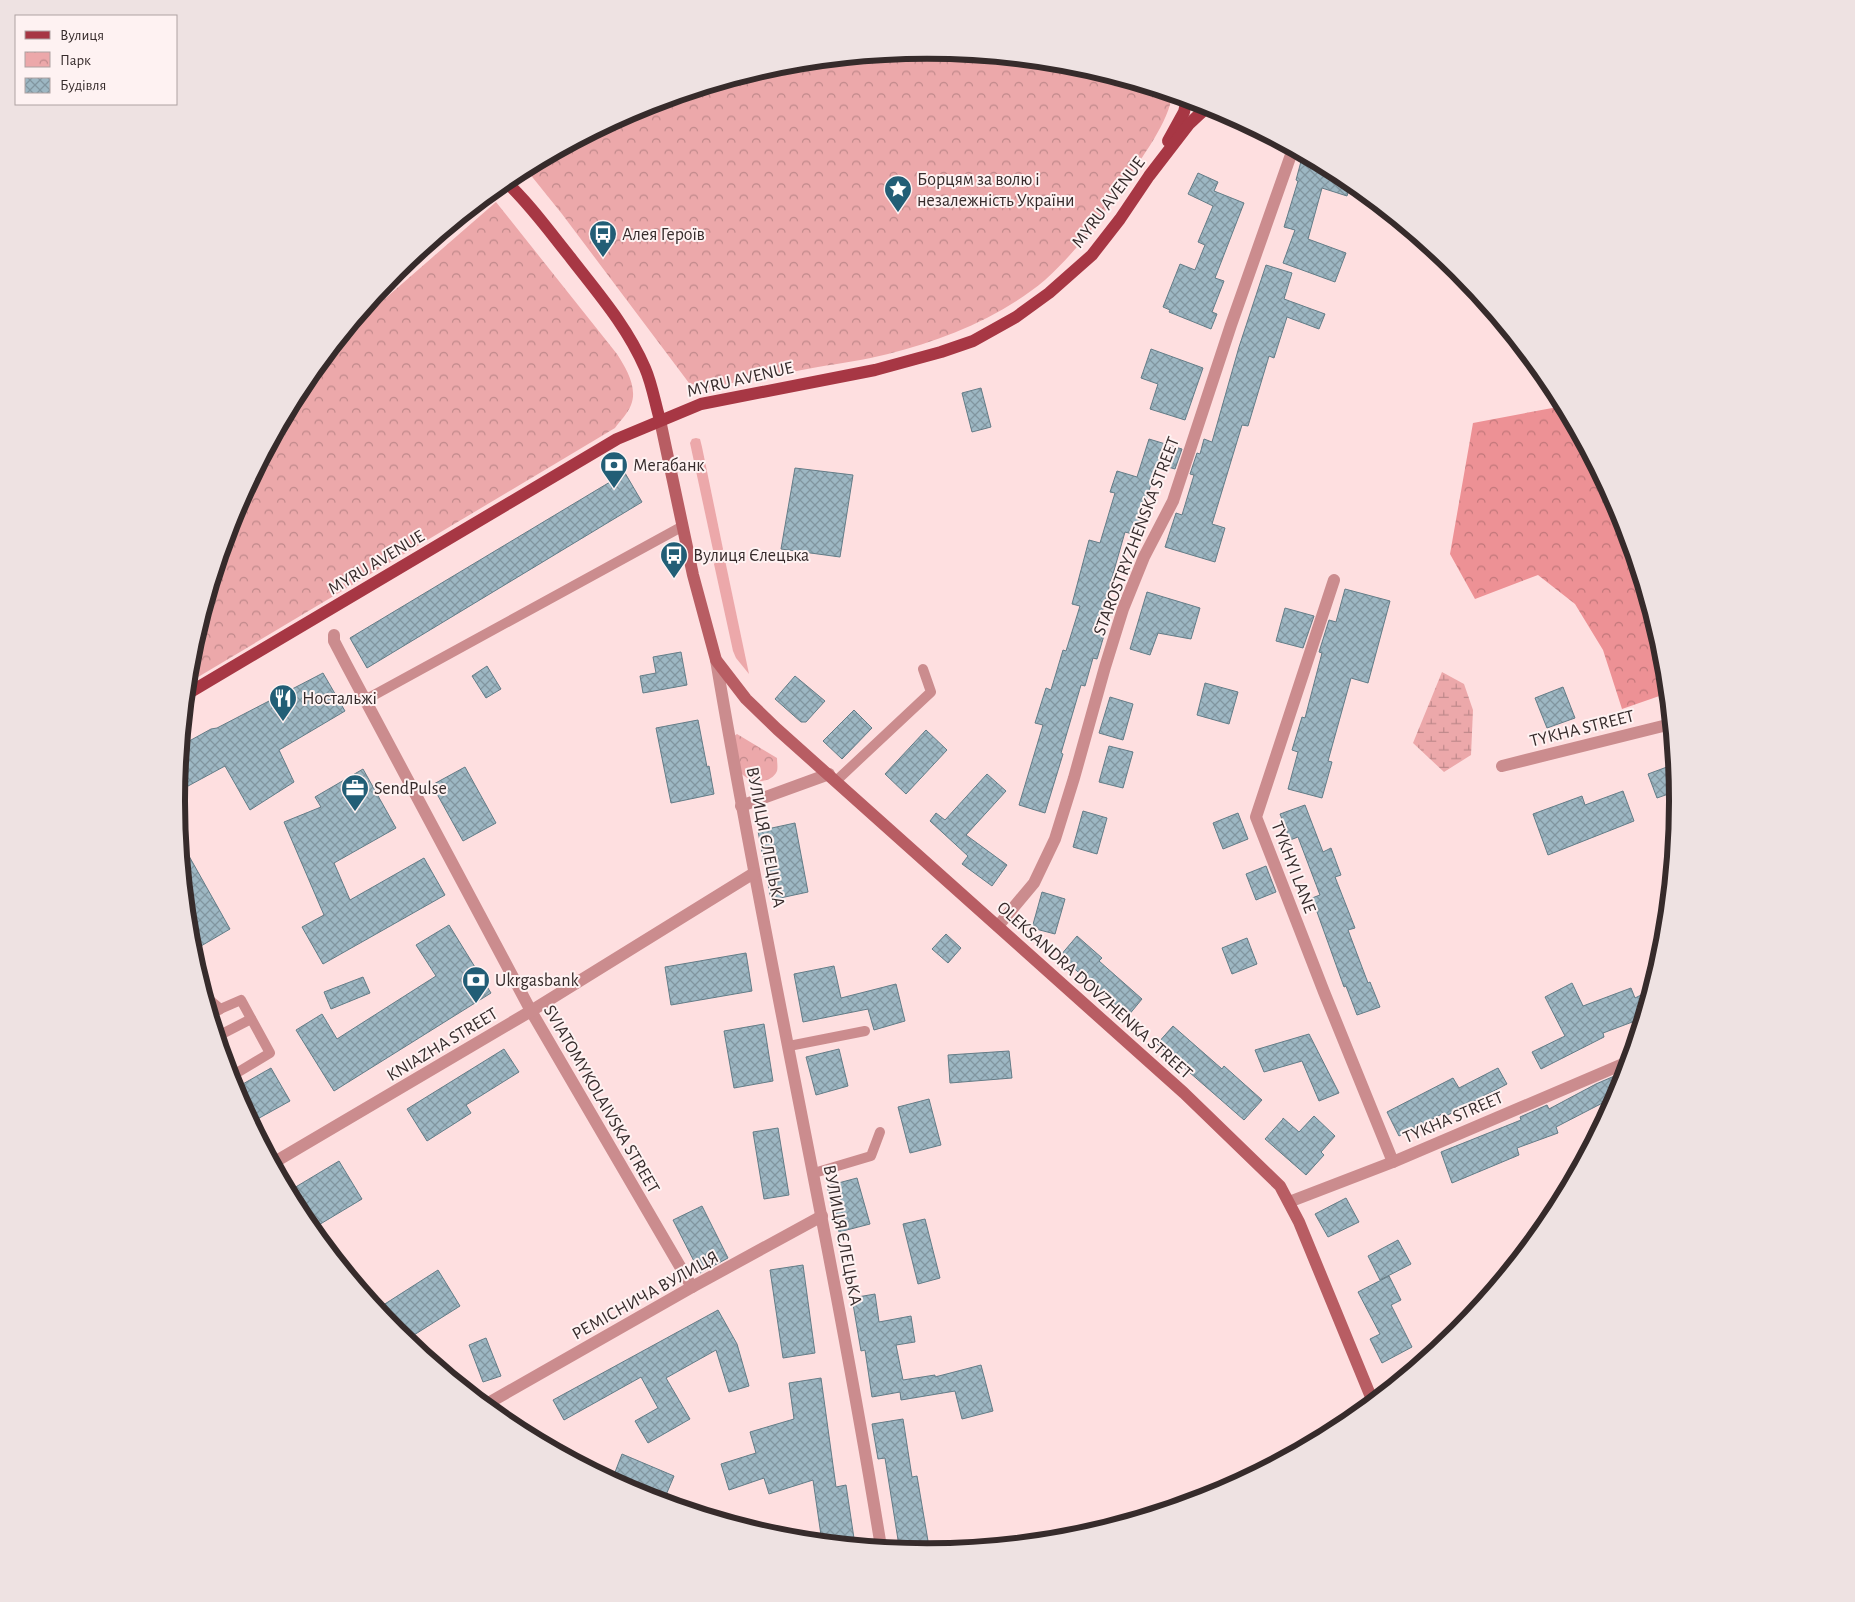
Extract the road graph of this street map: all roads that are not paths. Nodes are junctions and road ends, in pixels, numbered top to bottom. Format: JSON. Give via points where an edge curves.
{"nodes":[{"id":1,"x":1186,"y":105,"type":"edge"},
{"id":2,"x":1202,"y":111,"type":"edge"},
{"id":3,"x":1291,"y":154,"type":"edge"},
{"id":4,"x":1149,"y":176,"type":"junction"},
{"id":5,"x":511,"y":187,"type":"edge"},
{"id":6,"x":660,"y":420,"type":"junction"},
{"id":7,"x":683,"y":526,"type":"junction"},
{"id":8,"x":1334,"y":580,"type":"dead end"},
{"id":9,"x":334,"y":635,"type":"dead end"},
{"id":10,"x":716,"y":660,"type":"junction"},
{"id":11,"x":923,"y":669,"type":"dead end"},
{"id":12,"x":194,"y":690,"type":"edge"},
{"id":13,"x":365,"y":700,"type":"junction"},
{"id":14,"x":1665,"y":725,"type":"edge"},
{"id":15,"x":1502,"y":766,"type":"dead end"},
{"id":16,"x":832,"y":778,"type":"junction"},
{"id":17,"x":741,"y":806,"type":"junction"},
{"id":18,"x":754,"y":873,"type":"junction"},
{"id":19,"x":998,"y":926,"type":"junction"},
{"id":20,"x":216,"y":1010,"type":"edge"},
{"id":21,"x":531,"y":1012,"type":"junction"},
{"id":22,"x":251,"y":1019,"type":"junction"},
{"id":23,"x":865,"y":1031,"type":"dead end"},
{"id":24,"x":223,"y":1033,"type":"edge"},
{"id":25,"x":789,"y":1046,"type":"junction"},
{"id":26,"x":1621,"y":1065,"type":"edge"},
{"id":27,"x":237,"y":1072,"type":"edge"},
{"id":28,"x":880,"y":1132,"type":"dead end"},
{"id":29,"x":278,"y":1160,"type":"edge"},
{"id":30,"x":1393,"y":1162,"type":"junction"},
{"id":31,"x":814,"y":1173,"type":"junction"},
{"id":32,"x":1289,"y":1202,"type":"junction"},
{"id":33,"x":822,"y":1216,"type":"junction"},
{"id":34,"x":692,"y":1287,"type":"junction"},
{"id":35,"x":1371,"y":1396,"type":"edge"},
{"id":36,"x":492,"y":1401,"type":"edge"},
{"id":37,"x":880,"y":1542,"type":"edge"}],
"edges":[{"from":1,"to":4,"type":"main road"},
{"from":2,"to":4,"type":"main road","name":"MYRU AVENUE"},
{"from":3,"to":19,"type":"street","name":"STAROSTRYZHENSKA STREET","via":[[1173,501],[1144,557],[1124,609],[1055,839],[1034,883]]},
{"from":4,"to":6,"type":"main road","name":"MYRU AVENUE","via":[[1120,220],[1074,272],[1016,317],[973,341],[875,370],[701,404]]},
{"from":5,"to":6,"type":"main road","name":"ВУЛИЦЯ ЄЛЕЦЬКА","via":[[616,316],[646,370]]},
{"from":6,"to":7,"type":"main road","name":"ВУЛИЦЯ ЄЛЕЦЬКА"},
{"from":6,"to":12,"type":"main road","name":"MYRU AVENUE","via":[[617,439]]},
{"from":7,"to":10,"type":"main road","name":"ВУЛИЦЯ ЄЛЕЦЬКА"},
{"from":7,"to":13,"type":"lane"},
{"from":8,"to":30,"type":"street","name":"TYKHYI LANE","via":[[1256,817]]},
{"from":9,"to":13,"type":"street","name":"SVIATOMYKOLAIVSKA STREET","via":[[334,641]]},
{"from":10,"to":16,"type":"main road","name":"OLEKSANDRA DOVZHENKA STREET","via":[[746,699]]},
{"from":10,"to":17,"type":"street","name":"ВУЛИЦЯ ЄЛЕЦЬКА"},
{"from":11,"to":16,"type":"lane","via":[[931,692]]},
{"from":13,"to":21,"type":"street","name":"SVIATOMYKOLAIVSKA STREET"},
{"from":14,"to":15,"type":"street","name":"TYKHA STREET"},
{"from":16,"to":17,"type":"street"},
{"from":16,"to":19,"type":"main road","name":"OLEKSANDRA DOVZHENKA STREET"},
{"from":17,"to":18,"type":"street","name":"ВУЛИЦЯ ЄЛЕЦЬКА"},
{"from":18,"to":21,"type":"street","name":"KNIAZHA STREET"},
{"from":18,"to":25,"type":"street","name":"ВУЛИЦЯ ЄЛЕЦЬКА"},
{"from":19,"to":32,"type":"main road","name":"OLEKSANDRA DOVZHENKA STREET","via":[[1184,1093],[1280,1186]]},
{"from":20,"to":22,"type":"lane","via":[[241,1000]]},
{"from":21,"to":29,"type":"street","name":"KNIAZHA STREET"},
{"from":21,"to":34,"type":"street","name":"SVIATOMYKOLAIVSKA STREET"},
{"from":22,"to":24,"type":"lane"},
{"from":22,"to":27,"type":"lane","via":[[270,1053]]},
{"from":23,"to":25,"type":"lane"},
{"from":25,"to":31,"type":"street","name":"ВУЛИЦЯ ЄЛЕЦЬКА"},
{"from":26,"to":30,"type":"street","name":"TYKHA STREET"},
{"from":28,"to":31,"type":"lane","via":[[871,1156]]},
{"from":30,"to":32,"type":"street","name":"TYKHA STREET"},
{"from":31,"to":33,"type":"street","name":"ВУЛИЦЯ ЄЛЕЦЬКА"},
{"from":32,"to":35,"type":"main road","name":"OLEKSANDRA DOVZHENKA STREET"},
{"from":33,"to":34,"type":"street","name":"РЕМІСНИЧА ВУЛИЦЯ"},
{"from":33,"to":37,"type":"street","name":"ВУЛИЦЯ ЄЛЕЦЬКА"},
{"from":34,"to":36,"type":"street","name":"РЕМІСНИЧА ВУЛИЦЯ"}]}
